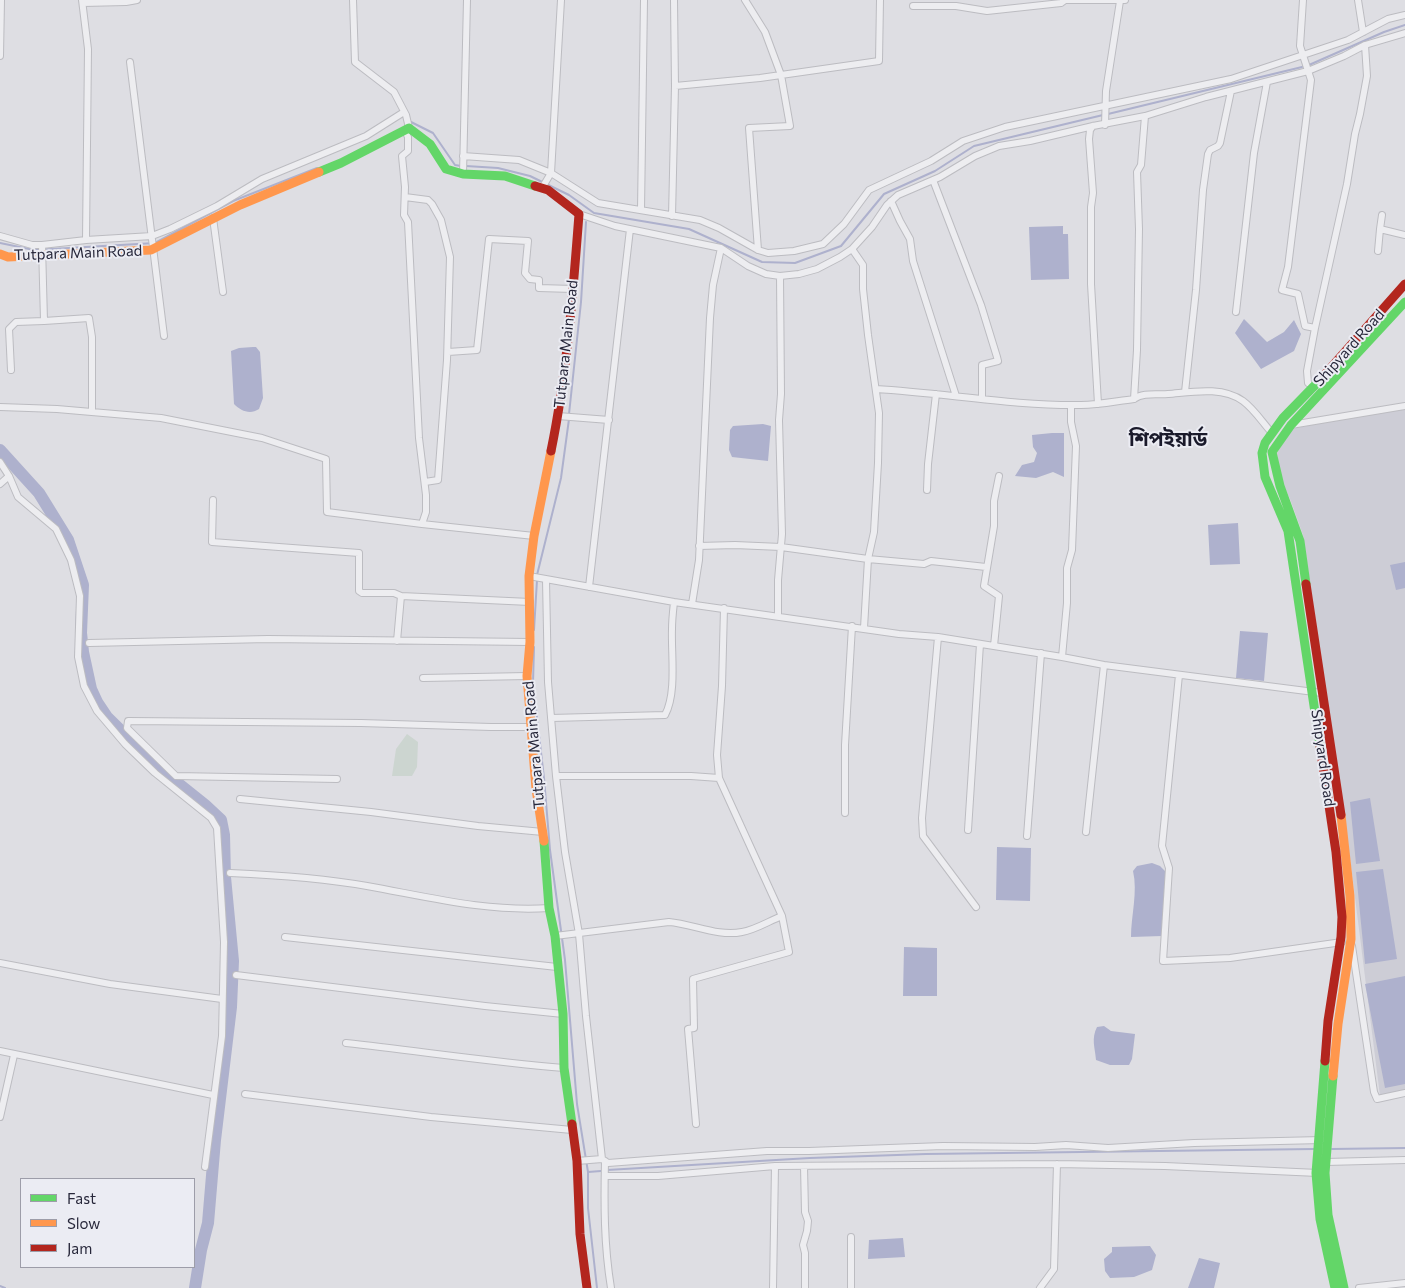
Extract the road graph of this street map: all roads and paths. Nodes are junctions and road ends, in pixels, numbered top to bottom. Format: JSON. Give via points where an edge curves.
{"nodes":[{"id":1,"x":2,"y":0,"type":"edge"},
{"id":2,"x":137,"y":0,"type":"edge"},
{"id":3,"x":353,"y":0,"type":"edge"},
{"id":4,"x":467,"y":0,"type":"edge"},
{"id":5,"x":561,"y":0,"type":"edge"},
{"id":6,"x":644,"y":0,"type":"edge"},
{"id":7,"x":674,"y":0,"type":"edge"},
{"id":8,"x":744,"y":0,"type":"edge"},
{"id":9,"x":880,"y":0,"type":"edge"},
{"id":10,"x":970,"y":0,"type":"edge"},
{"id":11,"x":1066,"y":0,"type":"edge"},
{"id":12,"x":1125,"y":0,"type":"edge"},
{"id":13,"x":1302,"y":0,"type":"edge"},
{"id":14,"x":1358,"y":0,"type":"edge"},
{"id":15,"x":82,"y":1,"type":"edge"},
{"id":16,"x":1120,"y":1,"type":"edge"},
{"id":17,"x":913,"y":6,"type":"dead end"},
{"id":18,"x":969,"y":9,"type":"junction"},
{"id":19,"x":1405,"y":15,"type":"edge"},
{"id":20,"x":1363,"y":32,"type":"junction"},
{"id":21,"x":1405,"y":33,"type":"edge"},
{"id":22,"x":1365,"y":45,"type":"junction"},
{"id":23,"x":0,"y":56,"type":"edge"},
{"id":24,"x":1303,"y":56,"type":"junction"},
{"id":25,"x":130,"y":62,"type":"dead end"},
{"id":26,"x":1308,"y":71,"type":"junction"},
{"id":27,"x":781,"y":75,"type":"junction"},
{"id":28,"x":1267,"y":82,"type":"junction"},
{"id":29,"x":676,"y":86,"type":"junction"},
{"id":30,"x":1231,"y":91,"type":"junction"},
{"id":31,"x":1104,"y":109,"type":"junction"},
{"id":32,"x":405,"y":114,"type":"junction"},
{"id":33,"x":1145,"y":116,"type":"junction"},
{"id":34,"x":1104,"y":122,"type":"junction"},
{"id":35,"x":1093,"y":126,"type":"junction"},
{"id":36,"x":407,"y":129,"type":"junction"},
{"id":37,"x":463,"y":158,"type":"junction"},
{"id":38,"x":463,"y":172,"type":"junction"},
{"id":39,"x":552,"y":174,"type":"junction"},
{"id":40,"x":933,"y":180,"type":"junction"},
{"id":41,"x":544,"y":185,"type":"junction"},
{"id":42,"x":405,"y":197,"type":"junction"},
{"id":43,"x":891,"y":201,"type":"junction"},
{"id":44,"x":641,"y":210,"type":"junction"},
{"id":45,"x":579,"y":214,"type":"junction"},
{"id":46,"x":1382,"y":215,"type":"dead end"},
{"id":47,"x":672,"y":216,"type":"junction"},
{"id":48,"x":213,"y":218,"type":"junction"},
{"id":49,"x":630,"y":229,"type":"junction"},
{"id":50,"x":1380,"y":229,"type":"junction"},
{"id":51,"x":1405,"y":235,"type":"edge"},
{"id":52,"x":0,"y":236,"type":"edge"},
{"id":53,"x":86,"y":240,"type":"junction"},
{"id":54,"x":153,"y":243,"type":"junction"},
{"id":55,"x":721,"y":248,"type":"junction"},
{"id":56,"x":852,"y":249,"type":"junction"},
{"id":57,"x":42,"y":250,"type":"junction"},
{"id":58,"x":758,"y":250,"type":"junction"},
{"id":59,"x":1378,"y":251,"type":"dead end"},
{"id":60,"x":0,"y":254,"type":"edge"},
{"id":61,"x":780,"y":276,"type":"junction"},
{"id":62,"x":1405,"y":284,"type":"edge"},
{"id":63,"x":573,"y":289,"type":"junction"},
{"id":64,"x":223,"y":292,"type":"dead end"},
{"id":65,"x":1405,"y":302,"type":"edge"},
{"id":66,"x":1236,"y":312,"type":"dead end"},
{"id":67,"x":44,"y":321,"type":"junction"},
{"id":68,"x":1315,"y":328,"type":"junction"},
{"id":69,"x":164,"y":336,"type":"dead end"},
{"id":70,"x":448,"y":352,"type":"junction"},
{"id":71,"x":11,"y":370,"type":"dead end"},
{"id":72,"x":1314,"y":387,"type":"junction"},
{"id":73,"x":876,"y":389,"type":"junction"},
{"id":74,"x":1185,"y":392,"type":"junction"},
{"id":75,"x":936,"y":394,"type":"junction"},
{"id":76,"x":956,"y":396,"type":"junction"},
{"id":77,"x":1134,"y":398,"type":"junction"},
{"id":78,"x":982,"y":399,"type":"junction"},
{"id":79,"x":1098,"y":404,"type":"junction"},
{"id":80,"x":1071,"y":405,"type":"junction"},
{"id":81,"x":0,"y":406,"type":"edge"},
{"id":82,"x":1405,"y":406,"type":"edge"},
{"id":83,"x":92,"y":412,"type":"junction"},
{"id":84,"x":565,"y":417,"type":"junction"},
{"id":85,"x":609,"y":420,"type":"junction"},
{"id":86,"x":1291,"y":425,"type":"junction"},
{"id":87,"x":1272,"y":433,"type":"junction"},
{"id":88,"x":0,"y":462,"type":"edge"},
{"id":89,"x":9,"y":476,"type":"junction"},
{"id":90,"x":999,"y":476,"type":"dead end"},
{"id":91,"x":424,"y":482,"type":"junction"},
{"id":92,"x":0,"y":484,"type":"edge"},
{"id":93,"x":927,"y":490,"type":"dead end"},
{"id":94,"x":213,"y":500,"type":"dead end"},
{"id":95,"x":422,"y":524,"type":"junction"},
{"id":96,"x":534,"y":536,"type":"junction"},
{"id":97,"x":699,"y":546,"type":"junction"},
{"id":98,"x":781,"y":546,"type":"junction"},
{"id":99,"x":868,"y":559,"type":"junction"},
{"id":100,"x":986,"y":566,"type":"junction"},
{"id":101,"x":530,"y":576,"type":"junction"},
{"id":102,"x":546,"y":580,"type":"junction"},
{"id":103,"x":589,"y":587,"type":"junction"},
{"id":104,"x":401,"y":596,"type":"junction"},
{"id":105,"x":530,"y":602,"type":"junction"},
{"id":106,"x":674,"y":602,"type":"junction"},
{"id":107,"x":692,"y":604,"type":"junction"},
{"id":108,"x":724,"y":608,"type":"junction"},
{"id":109,"x":778,"y":616,"type":"junction"},
{"id":110,"x":852,"y":626,"type":"junction"},
{"id":111,"x":864,"y":628,"type":"junction"},
{"id":112,"x":938,"y":637,"type":"junction"},
{"id":113,"x":397,"y":640,"type":"junction"},
{"id":114,"x":530,"y":642,"type":"junction"},
{"id":115,"x":89,"y":643,"type":"dead end"},
{"id":116,"x":980,"y":644,"type":"junction"},
{"id":117,"x":994,"y":646,"type":"junction"},
{"id":118,"x":1041,"y":653,"type":"junction"},
{"id":119,"x":1062,"y":657,"type":"junction"},
{"id":120,"x":1104,"y":665,"type":"junction"},
{"id":121,"x":1178,"y":674,"type":"junction"},
{"id":122,"x":527,"y":676,"type":"junction"},
{"id":123,"x":423,"y":678,"type":"dead end"},
{"id":124,"x":1318,"y":693,"type":"junction"},
{"id":125,"x":551,"y":718,"type":"junction"},
{"id":126,"x":532,"y":726,"type":"junction"},
{"id":127,"x":556,"y":776,"type":"junction"},
{"id":128,"x":719,"y":778,"type":"junction"},
{"id":129,"x":337,"y":779,"type":"dead end"},
{"id":130,"x":240,"y":799,"type":"dead end"},
{"id":131,"x":845,"y":813,"type":"dead end"},
{"id":132,"x":968,"y":830,"type":"dead end"},
{"id":133,"x":543,"y":832,"type":"junction"},
{"id":134,"x":1086,"y":832,"type":"dead end"},
{"id":135,"x":1027,"y":836,"type":"dead end"},
{"id":136,"x":230,"y":873,"type":"dead end"},
{"id":137,"x":976,"y":907,"type":"dead end"},
{"id":138,"x":549,"y":908,"type":"junction"},
{"id":139,"x":782,"y":916,"type":"junction"},
{"id":140,"x":579,"y":934,"type":"junction"},
{"id":141,"x":555,"y":936,"type":"junction"},
{"id":142,"x":286,"y":937,"type":"dead end"},
{"id":143,"x":1351,"y":940,"type":"junction"},
{"id":144,"x":1340,"y":942,"type":"junction"},
{"id":145,"x":0,"y":963,"type":"edge"},
{"id":146,"x":557,"y":967,"type":"junction"},
{"id":147,"x":236,"y":976,"type":"dead end"},
{"id":148,"x":222,"y":999,"type":"junction"},
{"id":149,"x":563,"y":1014,"type":"junction"},
{"id":150,"x":346,"y":1043,"type":"dead end"},
{"id":151,"x":0,"y":1051,"type":"edge"},
{"id":152,"x":14,"y":1055,"type":"junction"},
{"id":153,"x":564,"y":1068,"type":"junction"},
{"id":154,"x":1405,"y":1093,"type":"edge"},
{"id":155,"x":245,"y":1094,"type":"dead end"},
{"id":156,"x":213,"y":1095,"type":"junction"},
{"id":157,"x":1,"y":1105,"type":"edge"},
{"id":158,"x":0,"y":1117,"type":"edge"},
{"id":159,"x":696,"y":1124,"type":"dead end"},
{"id":160,"x":572,"y":1130,"type":"junction"},
{"id":161,"x":1318,"y":1140,"type":"junction"},
{"id":162,"x":1328,"y":1141,"type":"junction"},
{"id":163,"x":604,"y":1160,"type":"junction"},
{"id":164,"x":1405,"y":1160,"type":"edge"},
{"id":165,"x":577,"y":1161,"type":"junction"},
{"id":166,"x":1326,"y":1162,"type":"junction"},
{"id":167,"x":1056,"y":1164,"type":"junction"},
{"id":168,"x":774,"y":1166,"type":"junction"},
{"id":169,"x":804,"y":1166,"type":"junction"},
{"id":170,"x":205,"y":1167,"type":"dead end"},
{"id":171,"x":1321,"y":1173,"type":"junction"},
{"id":172,"x":605,"y":1176,"type":"junction"},
{"id":173,"x":851,"y":1237,"type":"dead end"},
{"id":174,"x":1405,"y":1283,"type":"edge"},
{"id":175,"x":587,"y":1288,"type":"edge"},
{"id":176,"x":611,"y":1288,"type":"edge"},
{"id":177,"x":773,"y":1288,"type":"edge"},
{"id":178,"x":805,"y":1288,"type":"edge"},
{"id":179,"x":851,"y":1288,"type":"edge"},
{"id":180,"x":1040,"y":1288,"type":"edge"},
{"id":181,"x":1334,"y":1288,"type":"edge"},
{"id":182,"x":1344,"y":1288,"type":"edge"},
{"id":183,"x":1359,"y":1288,"type":"edge"}],
"edges":[{"from":1,"to":23,"type":"street"},
{"from":2,"to":15,"type":"street"},
{"from":3,"to":32,"type":"street","via":[[355,62],[394,92]]},
{"from":4,"to":37,"type":"street"},
{"from":5,"to":39,"type":"street"},
{"from":6,"to":44,"type":"street"},
{"from":7,"to":29,"type":"street"},
{"from":8,"to":27,"type":"street","via":[[765,32]]},
{"from":9,"to":27,"type":"street","via":[[880,61]]},
{"from":10,"to":18,"type":"street"},
{"from":11,"to":16,"type":"street"},
{"from":11,"to":18,"type":"street","via":[[987,11]]},
{"from":12,"to":16,"type":"street"},
{"from":13,"to":24,"type":"street","via":[[1300,46]]},
{"from":14,"to":20,"type":"street"},
{"from":15,"to":53,"type":"street","via":[[88,49]]},
{"from":16,"to":31,"type":"street"},
{"from":17,"to":18,"type":"street"},
{"from":19,"to":20,"type":"street","via":[[1388,19]]},
{"from":20,"to":24,"type":"street"},
{"from":21,"to":22,"type":"street"},
{"from":22,"to":26,"type":"street"},
{"from":22,"to":68,"type":"street","via":[[1367,76]]},
{"from":24,"to":26,"type":"street"},
{"from":24,"to":31,"type":"street","via":[[1231,79]]},
{"from":25,"to":54,"type":"street"},
{"from":26,"to":28,"type":"street"},
{"from":26,"to":68,"type":"street","via":[[1309,90],[1288,267],[1282,290],[1298,294],[1305,326]]},
{"from":27,"to":29,"type":"street"},
{"from":27,"to":58,"type":"street","via":[[790,126],[749,128]]},
{"from":28,"to":30,"type":"street"},
{"from":28,"to":66,"type":"street","via":[[1254,153]]},
{"from":29,"to":47,"type":"street"},
{"from":30,"to":33,"type":"street"},
{"from":30,"to":74,"type":"street","via":[[1220,144],[1208,154]]},
{"from":31,"to":34,"type":"street"},
{"from":31,"to":58,"type":"street","via":[[1005,127],[963,141],[931,161],[869,190],[844,224],[822,244],[794,251],[768,253]]},
{"from":32,"to":36,"type":"street"},
{"from":32,"to":54,"type":"street","via":[[366,136],[262,179],[170,229]]},
{"from":33,"to":34,"type":"street"},
{"from":33,"to":77,"type":"street","via":[[1141,165],[1136,172],[1139,229]]},
{"from":34,"to":35,"type":"street"},
{"from":35,"to":40,"type":"street","via":[[999,146]]},
{"from":35,"to":79,"type":"street","via":[[1089,140],[1093,193],[1091,284]]},
{"from":36,"to":38,"type":"main road","via":[[430,144],[446,169]]},
{"from":36,"to":42,"type":"street","via":[[408,150],[402,156]]},
{"from":36,"to":48,"type":"main road","name":"Tutpara Main Road","via":[[341,163]]},
{"from":37,"to":38,"type":"street"},
{"from":37,"to":39,"type":"street","via":[[519,160]]},
{"from":38,"to":41,"type":"main road","via":[[505,176]]},
{"from":39,"to":41,"type":"street"},
{"from":39,"to":44,"type":"street","via":[[598,203]]},
{"from":40,"to":43,"type":"street"},
{"from":40,"to":78,"type":"street","via":[[981,305],[998,361],[982,365]]},
{"from":41,"to":45,"type":"main road"},
{"from":42,"to":70,"type":"street","via":[[428,200],[441,220],[450,257]]},
{"from":42,"to":91,"type":"street"},
{"from":43,"to":56,"type":"street"},
{"from":43,"to":76,"type":"street","via":[[910,239],[913,261]]},
{"from":44,"to":47,"type":"street"},
{"from":45,"to":49,"type":"street"},
{"from":45,"to":63,"type":"main road","name":"Tutpara Main Road"},
{"from":46,"to":50,"type":"street"},
{"from":47,"to":58,"type":"street","via":[[700,220]]},
{"from":48,"to":54,"type":"main road","name":"Tutpara Main Road"},
{"from":48,"to":64,"type":"street"},
{"from":49,"to":55,"type":"street"},
{"from":49,"to":85,"type":"street"},
{"from":50,"to":51,"type":"street"},
{"from":50,"to":59,"type":"street"},
{"from":52,"to":57,"type":"street"},
{"from":53,"to":54,"type":"street"},
{"from":53,"to":57,"type":"street"},
{"from":54,"to":57,"type":"main road","name":"Tutpara Main Road"},
{"from":54,"to":69,"type":"street"},
{"from":55,"to":61,"type":"street","via":[[748,266]]},
{"from":55,"to":97,"type":"street","via":[[710,318]]},
{"from":56,"to":61,"type":"street","via":[[817,269]]},
{"from":56,"to":73,"type":"street","via":[[863,265],[863,289]]},
{"from":57,"to":60,"type":"main road","name":"Tutpara Main Road","via":[[8,257]]},
{"from":57,"to":67,"type":"street"},
{"from":61,"to":98,"type":"street"},
{"from":62,"to":72,"type":"main road","name":"Shipyard Road"},
{"from":63,"to":70,"type":"street","via":[[539,288],[539,280],[530,279],[525,274],[528,241],[489,239],[477,350]]},
{"from":63,"to":84,"type":"main road","name":"Tutpara Main Road"},
{"from":65,"to":86,"type":"main road"},
{"from":67,"to":71,"type":"street","via":[[16,322],[9,329]]},
{"from":67,"to":83,"type":"street","via":[[89,318]]},
{"from":68,"to":72,"type":"street","via":[[1307,371],[1308,383]]},
{"from":70,"to":91,"type":"street","via":[[438,480]]},
{"from":72,"to":87,"type":"main road","name":"Shipyard Road"},
{"from":73,"to":75,"type":"street"},
{"from":73,"to":99,"type":"street","via":[[878,463],[874,532]]},
{"from":74,"to":77,"type":"street"},
{"from":74,"to":87,"type":"street","via":[[1220,392],[1236,398],[1244,402]]},
{"from":75,"to":76,"type":"street"},
{"from":75,"to":93,"type":"street"},
{"from":76,"to":78,"type":"street"},
{"from":77,"to":79,"type":"street"},
{"from":78,"to":80,"type":"street"},
{"from":79,"to":80,"type":"street"},
{"from":80,"to":119,"type":"street","via":[[1076,446],[1072,550]]},
{"from":81,"to":83,"type":"street"},
{"from":82,"to":86,"type":"street"},
{"from":83,"to":95,"type":"street","via":[[170,419],[262,438],[301,450],[326,459],[327,512]]},
{"from":84,"to":85,"type":"street"},
{"from":84,"to":96,"type":"main road","name":"Tutpara Main Road"},
{"from":85,"to":103,"type":"street"},
{"from":86,"to":124,"type":"main road","name":"Shipyard Road","via":[[1272,452],[1274,470],[1300,542]]},
{"from":87,"to":124,"type":"main road","name":"Shipyard Road","via":[[1262,453],[1263,466],[1288,531]]},
{"from":88,"to":89,"type":"street"},
{"from":89,"to":92,"type":"street"},
{"from":89,"to":148,"type":"street","via":[[18,497],[56,529],[71,560],[80,596],[78,657],[84,686],[97,711],[131,750],[211,818],[217,828],[224,942]]},
{"from":90,"to":100,"type":"street"},
{"from":91,"to":95,"type":"street","via":[[426,512]]},
{"from":94,"to":104,"type":"street","via":[[212,542],[359,553],[359,591]]},
{"from":95,"to":96,"type":"street"},
{"from":96,"to":101,"type":"main road","name":"Tutpara Main Road"},
{"from":97,"to":98,"type":"street"},
{"from":97,"to":107,"type":"street","via":[[700,560]]},
{"from":98,"to":99,"type":"street"},
{"from":98,"to":109,"type":"street"},
{"from":99,"to":100,"type":"street"},
{"from":99,"to":111,"type":"street"},
{"from":100,"to":117,"type":"street","via":[[984,586],[999,596]]},
{"from":101,"to":102,"type":"street"},
{"from":101,"to":105,"type":"main road","name":"Tutpara Main Road"},
{"from":102,"to":103,"type":"street"},
{"from":102,"to":125,"type":"street"},
{"from":103,"to":106,"type":"street"},
{"from":104,"to":105,"type":"street"},
{"from":104,"to":113,"type":"street"},
{"from":105,"to":114,"type":"main road","name":"Tutpara Main Road"},
{"from":106,"to":107,"type":"street"},
{"from":106,"to":125,"type":"street","via":[[671,693],[665,715]]},
{"from":107,"to":108,"type":"street"},
{"from":108,"to":109,"type":"street"},
{"from":108,"to":128,"type":"street","via":[[717,755]]},
{"from":109,"to":110,"type":"street"},
{"from":110,"to":111,"type":"street"},
{"from":110,"to":131,"type":"street","via":[[845,745]]},
{"from":111,"to":112,"type":"street"},
{"from":112,"to":116,"type":"street"},
{"from":112,"to":137,"type":"street","via":[[923,836]]},
{"from":113,"to":114,"type":"street"},
{"from":113,"to":115,"type":"street"},
{"from":114,"to":122,"type":"main road","name":"Tutpara Main Road"},
{"from":116,"to":117,"type":"street"},
{"from":116,"to":132,"type":"street"},
{"from":117,"to":118,"type":"street"},
{"from":118,"to":119,"type":"street"},
{"from":118,"to":135,"type":"street"},
{"from":119,"to":120,"type":"street"},
{"from":120,"to":121,"type":"street"},
{"from":120,"to":134,"type":"street"},
{"from":121,"to":124,"type":"street"},
{"from":121,"to":144,"type":"street","via":[[1162,846],[1169,868],[1164,961],[1230,958]]},
{"from":122,"to":123,"type":"street"},
{"from":122,"to":126,"type":"main road","name":"Tutpara Main Road"},
{"from":124,"to":143,"type":"main road","name":"Shipyard Road","via":[[1341,817],[1350,896]]},
{"from":124,"to":144,"type":"main road","name":"Shipyard Road","via":[[1342,917]]},
{"from":125,"to":127,"type":"street"},
{"from":126,"to":129,"type":"street","via":[[128,721],[127,728],[176,776]]},
{"from":126,"to":133,"type":"main road","name":"Tutpara Main Road","via":[[536,790]]},
{"from":127,"to":128,"type":"street"},
{"from":127,"to":140,"type":"street"},
{"from":128,"to":139,"type":"street"},
{"from":130,"to":133,"type":"street"},
{"from":133,"to":138,"type":"main road","name":"Tutpara Main Road"},
{"from":136,"to":138,"type":"street","via":[[330,880],[482,907]]},
{"from":138,"to":141,"type":"main road","name":"Tutpara Main Road"},
{"from":139,"to":140,"type":"street","via":[[743,932],[727,933],[668,922]]},
{"from":139,"to":159,"type":"street","via":[[789,952],[693,979],[694,1028],[688,1029]]},
{"from":140,"to":141,"type":"street"},
{"from":140,"to":163,"type":"street"},
{"from":141,"to":146,"type":"main road","name":"Tutpara Main Road"},
{"from":142,"to":146,"type":"street"},
{"from":143,"to":144,"type":"street"},
{"from":143,"to":154,"type":"street","via":[[1374,1092],[1377,1099]]},
{"from":143,"to":162,"type":"main road","name":"Shipyard Road","via":[[1338,1024]]},
{"from":144,"to":161,"type":"main road","name":"Shipyard Road","via":[[1328,1021]]},
{"from":145,"to":148,"type":"street","via":[[110,984]]},
{"from":146,"to":149,"type":"main road","name":"Tutpara Main Road"},
{"from":147,"to":149,"type":"street"},
{"from":148,"to":156,"type":"street","via":[[222,1036]]},
{"from":149,"to":153,"type":"main road","name":"Tutpara Main Road"},
{"from":150,"to":153,"type":"street"},
{"from":151,"to":152,"type":"street"},
{"from":152,"to":156,"type":"street"},
{"from":152,"to":157,"type":"street"},
{"from":153,"to":160,"type":"main road","name":"Tutpara Main Road"},
{"from":155,"to":160,"type":"street"},
{"from":156,"to":170,"type":"street"},
{"from":157,"to":158,"type":"street"},
{"from":160,"to":165,"type":"main road","name":"Tutpara Main Road"},
{"from":161,"to":162,"type":"street"},
{"from":161,"to":163,"type":"street","via":[[1108,1148],[943,1146],[767,1151],[608,1163]]},
{"from":161,"to":171,"type":"main road","name":"Shipyard Road"},
{"from":162,"to":166,"type":"main road","name":"Shipyard Road"},
{"from":163,"to":165,"type":"street"},
{"from":163,"to":172,"type":"street"},
{"from":164,"to":166,"type":"street"},
{"from":165,"to":175,"type":"main road","name":"Tutpara Main Road","via":[[580,1234]]},
{"from":166,"to":171,"type":"main road","name":"Shipyard Road"},
{"from":167,"to":169,"type":"street"},
{"from":167,"to":171,"type":"street"},
{"from":167,"to":180,"type":"street","via":[[1054,1269]]},
{"from":168,"to":169,"type":"street"},
{"from":168,"to":172,"type":"street","via":[[658,1176]]},
{"from":168,"to":177,"type":"street"},
{"from":169,"to":178,"type":"street","via":[[808,1220],[803,1245]]},
{"from":171,"to":181,"type":"main road","name":"Shipyard Road","via":[[1320,1219]]},
{"from":171,"to":182,"type":"main road","name":"Shipyard Road"},
{"from":172,"to":176,"type":"street","via":[[604,1227]]},
{"from":173,"to":179,"type":"street"},
{"from":174,"to":183,"type":"street"}]}
